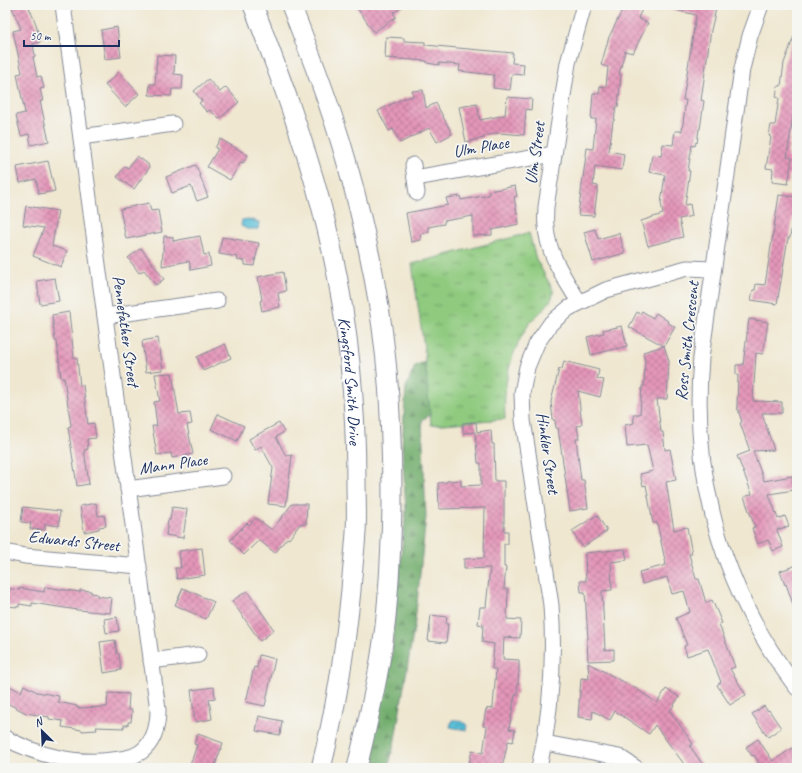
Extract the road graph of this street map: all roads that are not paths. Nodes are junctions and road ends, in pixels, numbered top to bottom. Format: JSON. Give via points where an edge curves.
{"nodes":[{"id":1,"x":63,"y":5,"type":"edge"},
{"id":2,"x":253,"y":5,"type":"edge"},
{"id":3,"x":291,"y":5,"type":"edge"},
{"id":4,"x":584,"y":5,"type":"edge"},
{"id":5,"x":760,"y":5,"type":"edge"},
{"id":6,"x":173,"y":124,"type":"dead end"},
{"id":7,"x":81,"y":137,"type":"junction"},
{"id":8,"x":554,"y":154,"type":"junction"},
{"id":9,"x":415,"y":179,"type":"dead end"},
{"id":10,"x":713,"y":269,"type":"junction"},
{"id":11,"x":217,"y":301,"type":"dead end"},
{"id":12,"x":579,"y":302,"type":"junction"},
{"id":13,"x":105,"y":316,"type":"junction"},
{"id":14,"x":223,"y":476,"type":"dead end"},
{"id":15,"x":128,"y":489,"type":"junction"},
{"id":16,"x":5,"y":552,"type":"edge"},
{"id":17,"x":139,"y":566,"type":"junction"},
{"id":18,"x":198,"y":655,"type":"dead end"},
{"id":19,"x":152,"y":661,"type":"junction"},
{"id":20,"x":797,"y":688,"type":"edge"},
{"id":21,"x":5,"y":738,"type":"edge"},
{"id":22,"x":544,"y":743,"type":"junction"},
{"id":23,"x":321,"y":768,"type":"edge"},
{"id":24,"x":357,"y":768,"type":"edge"},
{"id":25,"x":538,"y":768,"type":"edge"},
{"id":26,"x":636,"y":768,"type":"edge"}],
"edges":[{"from":1,"to":7,"type":"street","name":"Pennefather Street"},
{"from":2,"to":23,"type":"main road","name":"Kingsford Smith Drive","via":[[295,118],[332,252],[346,334],[354,406],[356,531],[346,643],[330,734]]},
{"from":3,"to":24,"type":"main road","via":[[346,160],[368,249],[382,328],[390,403],[391,545],[380,660]]},
{"from":4,"to":8,"type":"street","name":"Ulm Street","via":[[568,63]]},
{"from":5,"to":10,"type":"street","name":"Ross Smith Crescent","via":[[742,69]]},
{"from":6,"to":7,"type":"street"},
{"from":7,"to":13,"type":"street","name":"Pennefather Street"},
{"from":8,"to":9,"type":"street","name":"Ulm Place"},
{"from":8,"to":12,"type":"street","name":"Ulm Street","via":[[546,207],[549,245]]},
{"from":10,"to":12,"type":"street","name":"Hinkler Street","via":[[687,268],[606,290]]},
{"from":10,"to":20,"type":"street","name":"Ross Smith Crescent","via":[[699,381],[700,442],[708,497],[720,543],[748,609],[771,651]]},
{"from":11,"to":13,"type":"street"},
{"from":12,"to":22,"type":"street","name":"Hinkler Street","via":[[551,323],[537,343],[527,367],[522,393],[523,420],[551,605],[553,675]]},
{"from":13,"to":15,"type":"street","name":"Pennefather Street"},
{"from":14,"to":15,"type":"street","name":"Mann Place"},
{"from":15,"to":17,"type":"street","name":"Pennefather Street"},
{"from":16,"to":17,"type":"street","name":"Edwards Street"},
{"from":17,"to":19,"type":"street","name":"Pennefather Street"},
{"from":18,"to":19,"type":"street"},
{"from":19,"to":21,"type":"street","name":"Pennefather Street","via":[[158,719],[154,734],[141,752],[128,758],[101,762],[71,760],[40,753]]},
{"from":22,"to":25,"type":"street","name":"Hinkler Street"},
{"from":22,"to":26,"type":"street","via":[[619,758]]}]}
